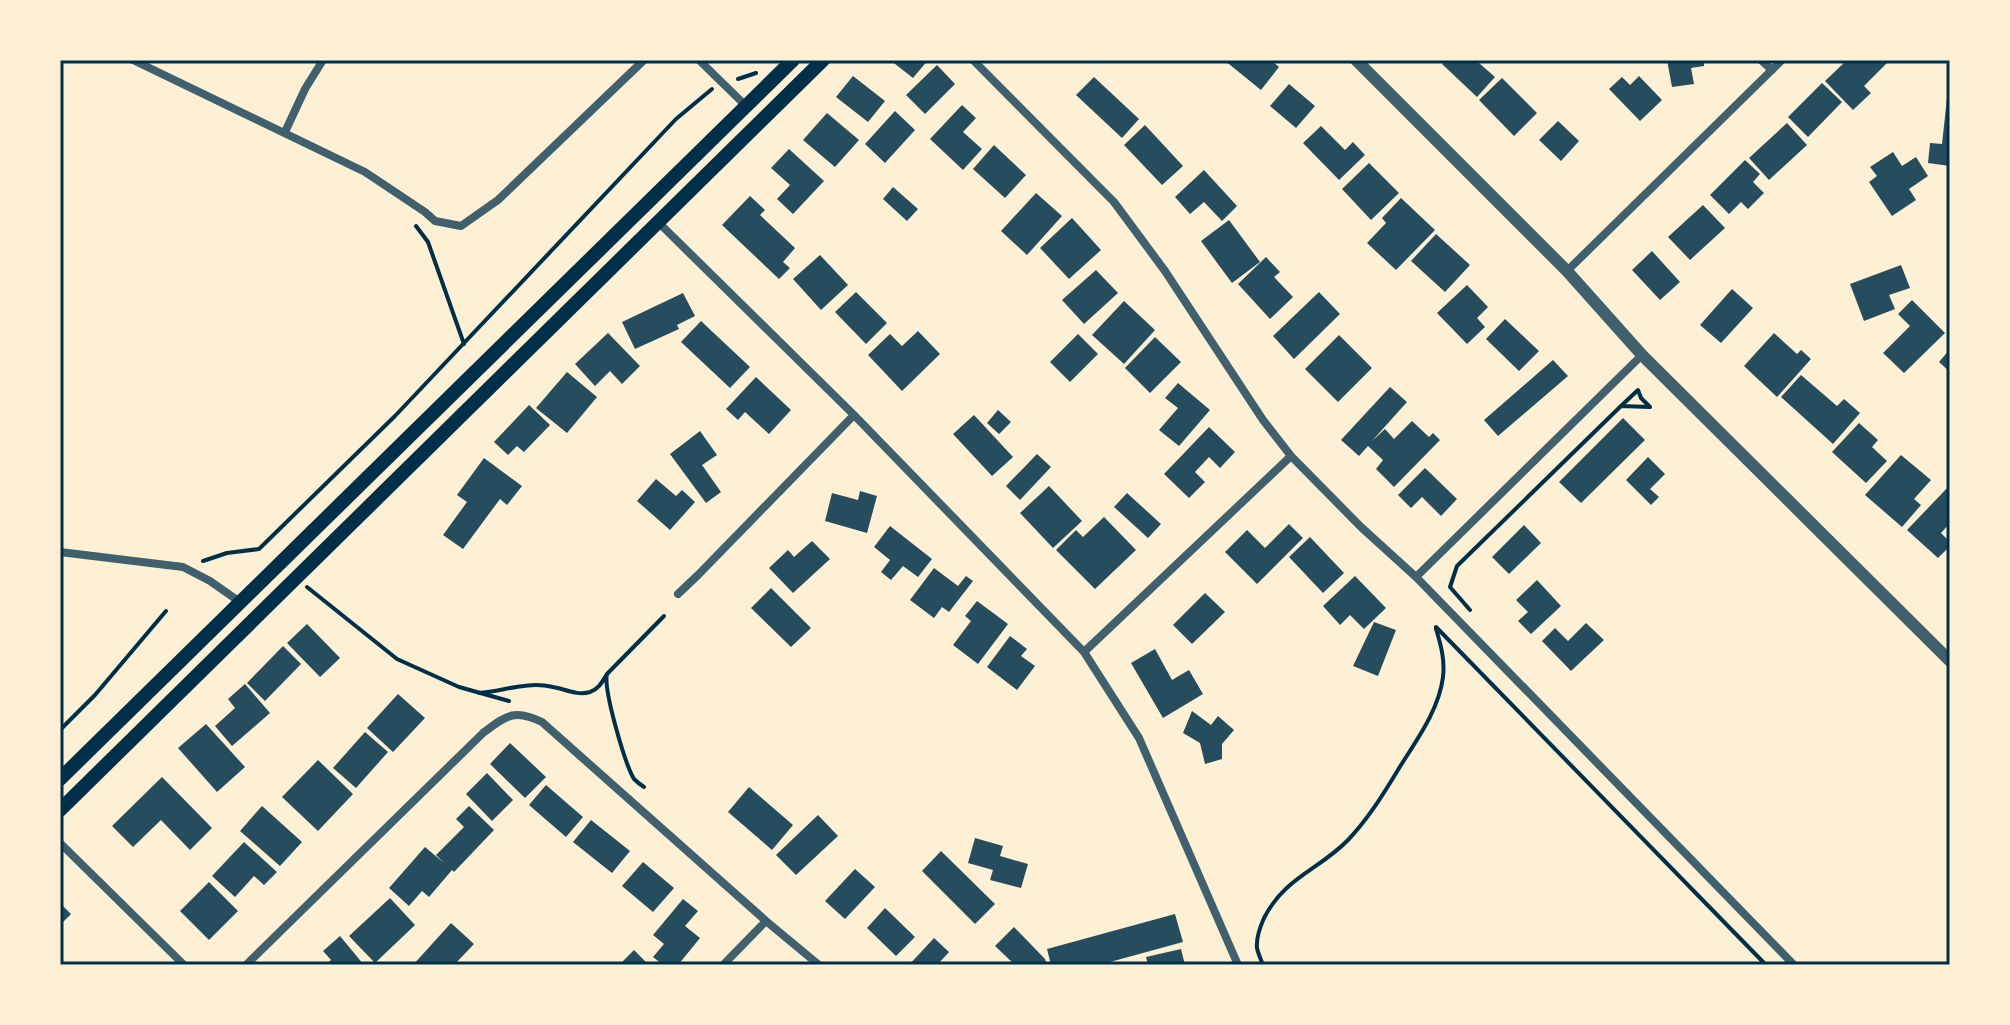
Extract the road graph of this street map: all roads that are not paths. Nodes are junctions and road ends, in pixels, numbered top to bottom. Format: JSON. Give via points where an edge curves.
{"nodes":[{"id":1,"x":133,"y":60,"type":"edge"},
{"id":2,"x":323,"y":60,"type":"edge"},
{"id":3,"x":644,"y":60,"type":"edge"},
{"id":4,"x":699,"y":60,"type":"edge"},
{"id":5,"x":793,"y":60,"type":"edge"},
{"id":6,"x":823,"y":60,"type":"edge"},
{"id":7,"x":973,"y":60,"type":"edge"},
{"id":8,"x":1356,"y":60,"type":"edge"},
{"id":9,"x":1761,"y":60,"type":"edge"},
{"id":10,"x":1782,"y":60,"type":"edge"},
{"id":11,"x":1772,"y":70,"type":"junction"},
{"id":12,"x":746,"y":106,"type":"junction"},
{"id":13,"x":285,"y":132,"type":"junction"},
{"id":14,"x":643,"y":206,"type":"junction"},
{"id":15,"x":658,"y":222,"type":"junction"},
{"id":16,"x":1567,"y":271,"type":"junction"},
{"id":17,"x":1642,"y":355,"type":"junction"},
{"id":18,"x":854,"y":415,"type":"junction"},
{"id":19,"x":1291,"y":456,"type":"junction"},
{"id":20,"x":60,"y":552,"type":"edge"},
{"id":21,"x":1416,"y":577,"type":"junction"},
{"id":22,"x":678,"y":594,"type":"dead end"},
{"id":23,"x":240,"y":602,"type":"junction"},
{"id":24,"x":259,"y":615,"type":"junction"},
{"id":25,"x":1084,"y":652,"type":"junction"},
{"id":26,"x":1950,"y":661,"type":"edge"},
{"id":27,"x":60,"y":779,"type":"edge"},
{"id":28,"x":60,"y":810,"type":"edge"},
{"id":29,"x":60,"y":843,"type":"edge"},
{"id":30,"x":766,"y":921,"type":"junction"},
{"id":31,"x":184,"y":965,"type":"edge"},
{"id":32,"x":246,"y":965,"type":"edge"},
{"id":33,"x":723,"y":965,"type":"edge"},
{"id":34,"x":819,"y":965,"type":"edge"},
{"id":35,"x":1238,"y":965,"type":"edge"},
{"id":36,"x":1794,"y":965,"type":"edge"}],
"edges":[{"from":1,"to":13,"type":"street"},
{"from":2,"to":13,"type":"street"},
{"from":3,"to":13,"type":"street","via":[[498,200],[461,226],[435,221],[365,172]]},
{"from":4,"to":12,"type":"street"},
{"from":5,"to":12,"type":"main road"},
{"from":6,"to":15,"type":"main road"},
{"from":7,"to":19,"type":"street","via":[[1114,202]]},
{"from":8,"to":16,"type":"street"},
{"from":9,"to":11,"type":"street"},
{"from":10,"to":11,"type":"street"},
{"from":11,"to":16,"type":"street"},
{"from":12,"to":14,"type":"main road"},
{"from":14,"to":15,"type":"main road"},
{"from":14,"to":23,"type":"main road"},
{"from":15,"to":18,"type":"street"},
{"from":15,"to":24,"type":"main road"},
{"from":16,"to":17,"type":"street"},
{"from":17,"to":21,"type":"street"},
{"from":17,"to":26,"type":"street"},
{"from":18,"to":22,"type":"street"},
{"from":18,"to":25,"type":"street"},
{"from":19,"to":21,"type":"street"},
{"from":19,"to":25,"type":"street"},
{"from":20,"to":23,"type":"street","via":[[183,567]]},
{"from":21,"to":36,"type":"street"},
{"from":23,"to":24,"type":"main road"},
{"from":23,"to":27,"type":"main road"},
{"from":24,"to":28,"type":"main road"},
{"from":25,"to":35,"type":"street","via":[[1139,738]]},
{"from":29,"to":31,"type":"street"},
{"from":30,"to":32,"type":"street","via":[[542,722],[526,714],[508,716],[483,733]]},
{"from":30,"to":33,"type":"street"},
{"from":30,"to":34,"type":"street"}]}
